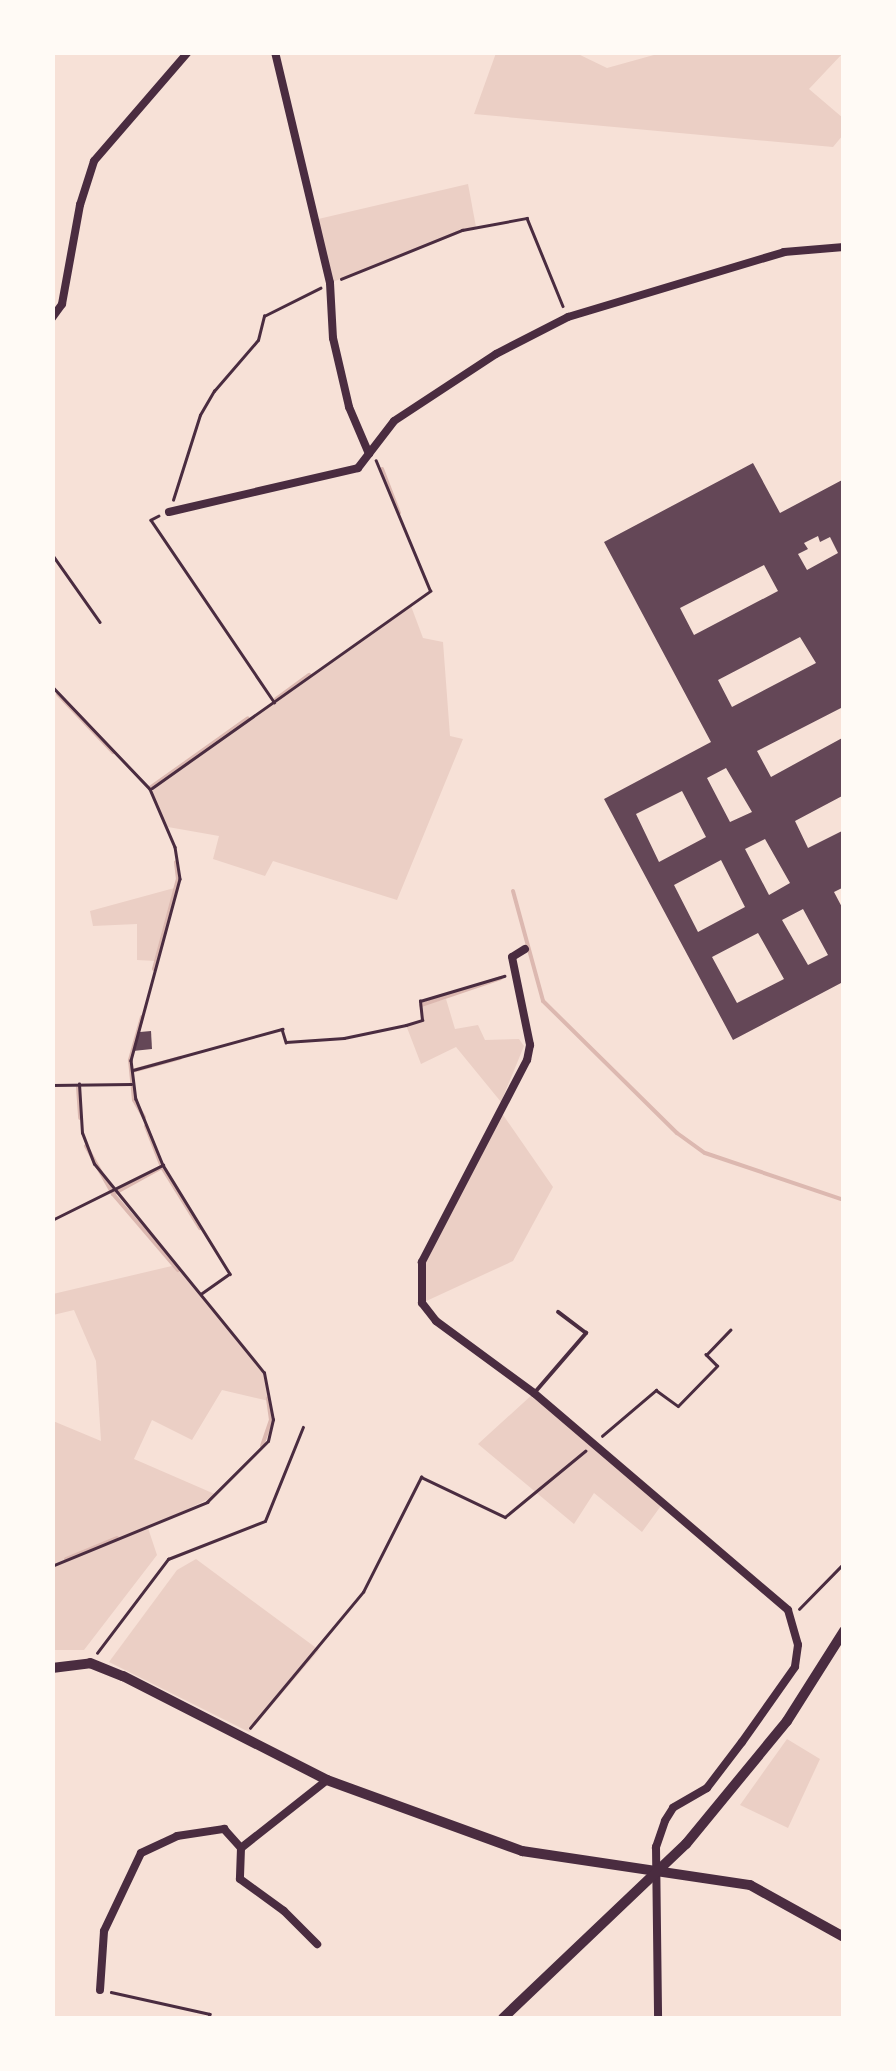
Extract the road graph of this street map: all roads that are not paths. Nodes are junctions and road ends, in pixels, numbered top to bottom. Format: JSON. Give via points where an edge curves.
{"nodes":[{"id":1,"x":188,"y":52,"type":"edge"},
{"id":2,"x":275,"y":52,"type":"edge"},
{"id":3,"x":844,"y":247,"type":"edge"},
{"id":4,"x":52,"y":318,"type":"edge"},
{"id":5,"x":369,"y":454,"type":"junction"},
{"id":6,"x":169,"y":512,"type":"road end"},
{"id":7,"x":525,"y":949,"type":"dead end"},
{"id":8,"x":558,"y":1312,"type":"dead end"},
{"id":9,"x":534,"y":1394,"type":"junction"},
{"id":10,"x":844,"y":1631,"type":"edge"},
{"id":11,"x":52,"y":1668,"type":"edge"},
{"id":12,"x":327,"y":1780,"type":"junction"},
{"id":13,"x":241,"y":1848,"type":"junction"},
{"id":14,"x":656,"y":1870,"type":"junction"},
{"id":15,"x":844,"y":1937,"type":"edge"},
{"id":16,"x":317,"y":1944,"type":"dead end"},
{"id":17,"x":100,"y":1990,"type":"road end"},
{"id":18,"x":503,"y":2018,"type":"edge"},
{"id":19,"x":658,"y":2018,"type":"edge"}],
"edges":[{"from":1,"to":4,"type":"street","via":[[94,161],[62,304]]},
{"from":2,"to":5,"type":"street","via":[[330,284],[349,407]]},
{"from":3,"to":5,"type":"street","via":[[784,252],[568,317],[496,354],[394,421]]},
{"from":5,"to":6,"type":"street","via":[[358,468]]},
{"from":7,"to":9,"type":"street","via":[[512,957],[530,1045],[527,1060],[422,1262],[419,1280],[422,1303],[436,1321]]},
{"from":8,"to":9,"type":"lane","via":[[586,1333]]},
{"from":9,"to":14,"type":"street","via":[[791,1617],[795,1667],[707,1788],[673,1808],[656,1847]]},
{"from":10,"to":18,"type":"street","via":[[787,1721],[686,1844]]},
{"from":11,"to":12,"type":"street","via":[[90,1663]]},
{"from":12,"to":13,"type":"street"},
{"from":12,"to":14,"type":"street","via":[[522,1852]]},
{"from":13,"to":16,"type":"street","via":[[240,1880]]},
{"from":13,"to":17,"type":"street","via":[[224,1829],[177,1836],[141,1853],[104,1932]]},
{"from":14,"to":15,"type":"street","via":[[750,1885]]},
{"from":14,"to":19,"type":"street"}]}
